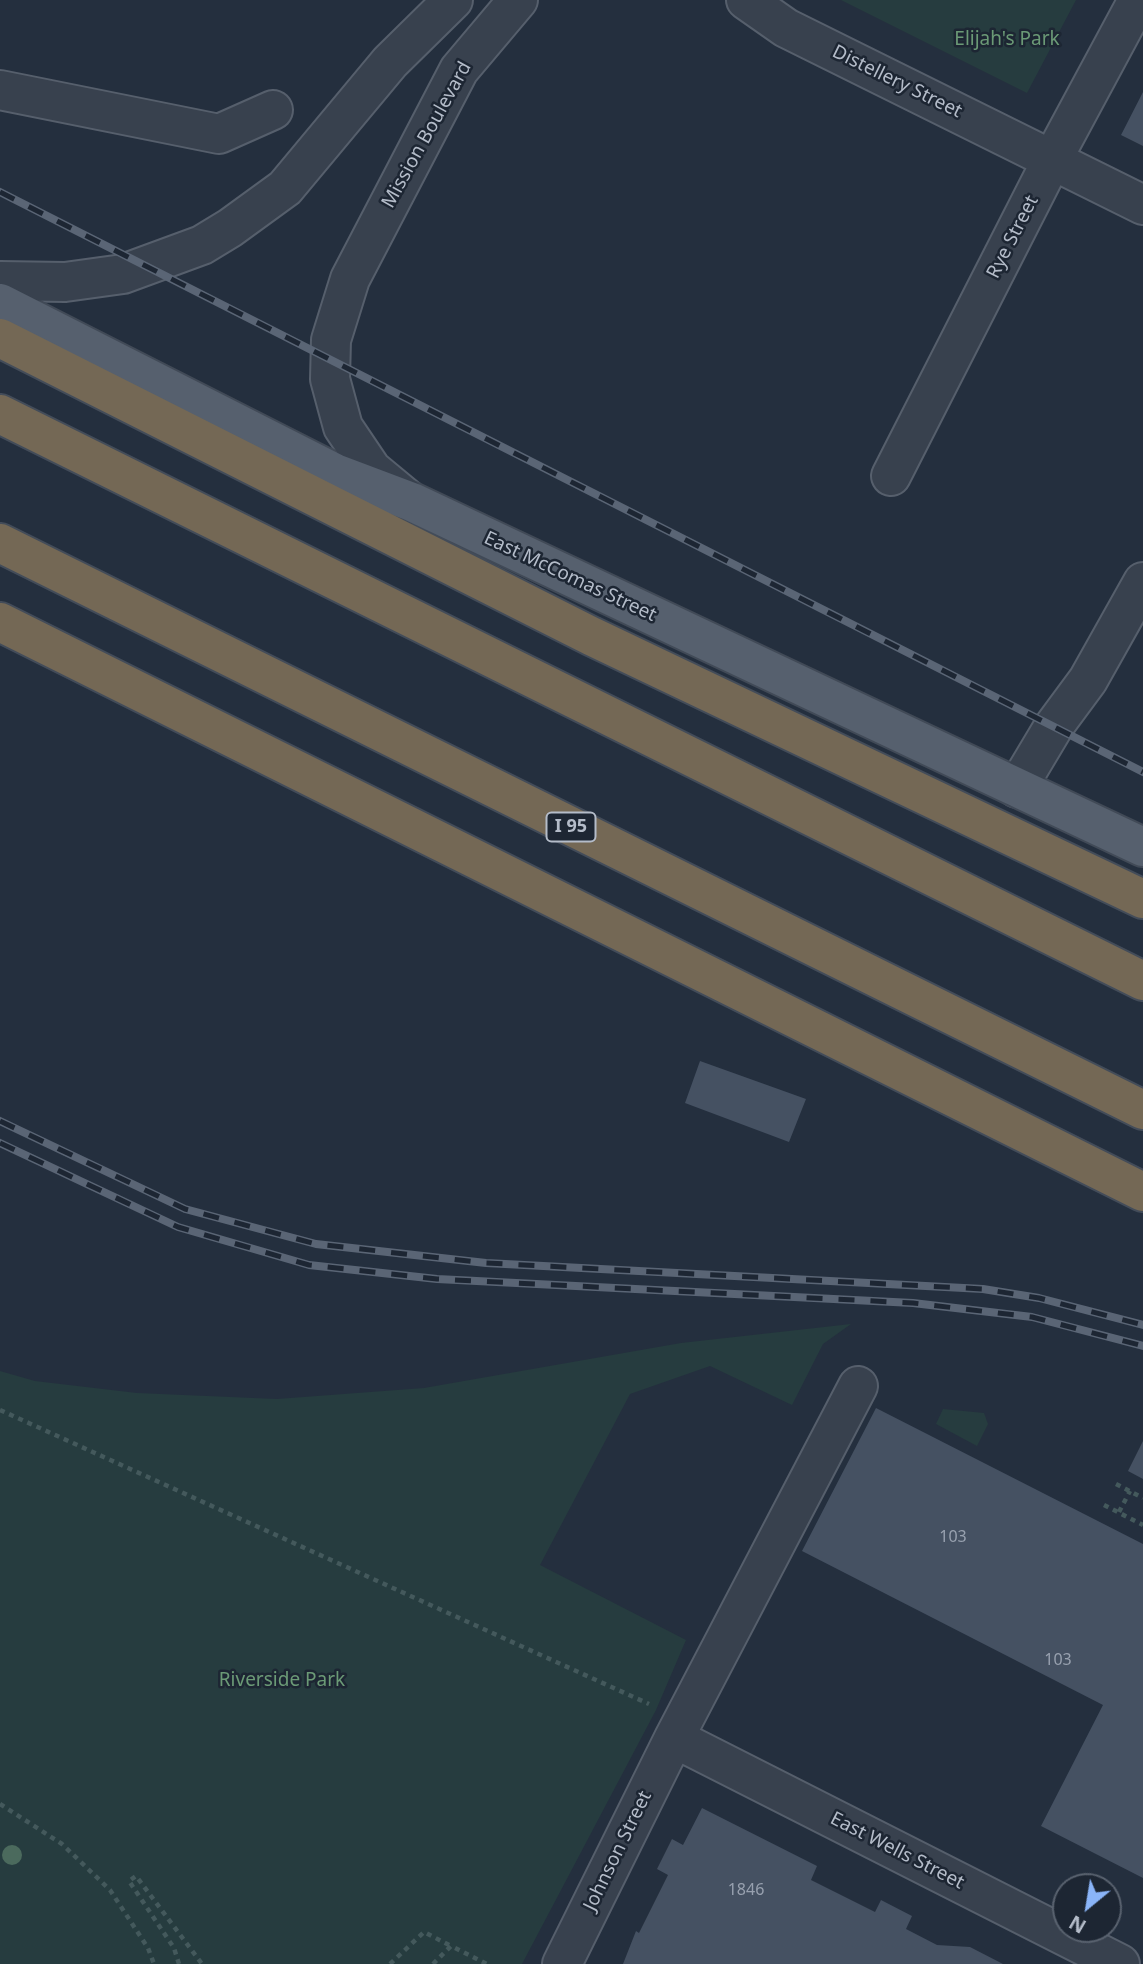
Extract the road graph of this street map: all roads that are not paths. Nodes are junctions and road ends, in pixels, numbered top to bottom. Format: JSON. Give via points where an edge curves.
{"nodes":[{"id":1,"x":453,"y":0,"type":"edge"},
{"id":2,"x":460,"y":0,"type":"edge"},
{"id":3,"x":518,"y":0,"type":"edge"},
{"id":4,"x":746,"y":0,"type":"edge"},
{"id":5,"x":1138,"y":0,"type":"edge"},
{"id":6,"x":459,"y":70,"type":"junction"},
{"id":7,"x":0,"y":90,"type":"edge"},
{"id":8,"x":272,"y":110,"type":"dead end"},
{"id":9,"x":1053,"y":158,"type":"junction"},
{"id":10,"x":1143,"y":205,"type":"edge"},
{"id":11,"x":0,"y":281,"type":"edge"},
{"id":12,"x":0,"y":303,"type":"edge"},
{"id":13,"x":0,"y":338,"type":"edge"},
{"id":14,"x":0,"y":414,"type":"edge"},
{"id":15,"x":891,"y":476,"type":"dead end"},
{"id":16,"x":412,"y":502,"type":"junction"},
{"id":17,"x":0,"y":543,"type":"edge"},
{"id":18,"x":1143,"y":582,"type":"edge"},
{"id":19,"x":0,"y":622,"type":"edge"},
{"id":20,"x":1017,"y":788,"type":"junction"},
{"id":21,"x":1143,"y":848,"type":"edge"},
{"id":22,"x":1143,"y":899,"type":"edge"},
{"id":23,"x":1143,"y":981,"type":"edge"},
{"id":24,"x":1143,"y":1110,"type":"edge"},
{"id":25,"x":1143,"y":1192,"type":"edge"},
{"id":26,"x":858,"y":1386,"type":"dead end"},
{"id":27,"x":674,"y":1738,"type":"junction"},
{"id":28,"x":562,"y":1964,"type":"edge"},
{"id":29,"x":1120,"y":1964,"type":"edge"}],
"edges":[{"from":1,"to":11,"type":"street","via":[[370,85],[285,188],[202,245],[123,274],[65,282]]},
{"from":2,"to":6,"type":"street"},
{"from":3,"to":6,"type":"street","name":"Mission Boulevard"},
{"from":4,"to":9,"type":"street","name":"Distellery Street","via":[[786,28]]},
{"from":5,"to":9,"type":"street","name":"Rye Street"},
{"from":6,"to":16,"type":"street","name":"Mission Boulevard","via":[[351,279],[331,340],[333,398],[343,427],[359,454],[391,488]]},
{"from":7,"to":8,"type":"street","via":[[219,134]]},
{"from":9,"to":10,"type":"street","name":"Distellery Street"},
{"from":9,"to":15,"type":"street","name":"Rye Street"},
{"from":12,"to":16,"type":"main road","name":"East McComas Street","via":[[335,473]]},
{"from":13,"to":22,"type":"highway","via":[[591,636]]},
{"from":14,"to":23,"type":"highway"},
{"from":16,"to":20,"type":"main road","name":"East McComas Street"},
{"from":17,"to":24,"type":"highway","number":"I 95"},
{"from":18,"to":20,"type":"street","via":[[1088,680]]},
{"from":19,"to":25,"type":"highway"},
{"from":20,"to":21,"type":"main road","name":"East McComas Street"},
{"from":26,"to":27,"type":"street","name":"Johnson Street"},
{"from":27,"to":28,"type":"street","name":"Johnson Street"},
{"from":27,"to":29,"type":"street","name":"East Wells Street"}]}
